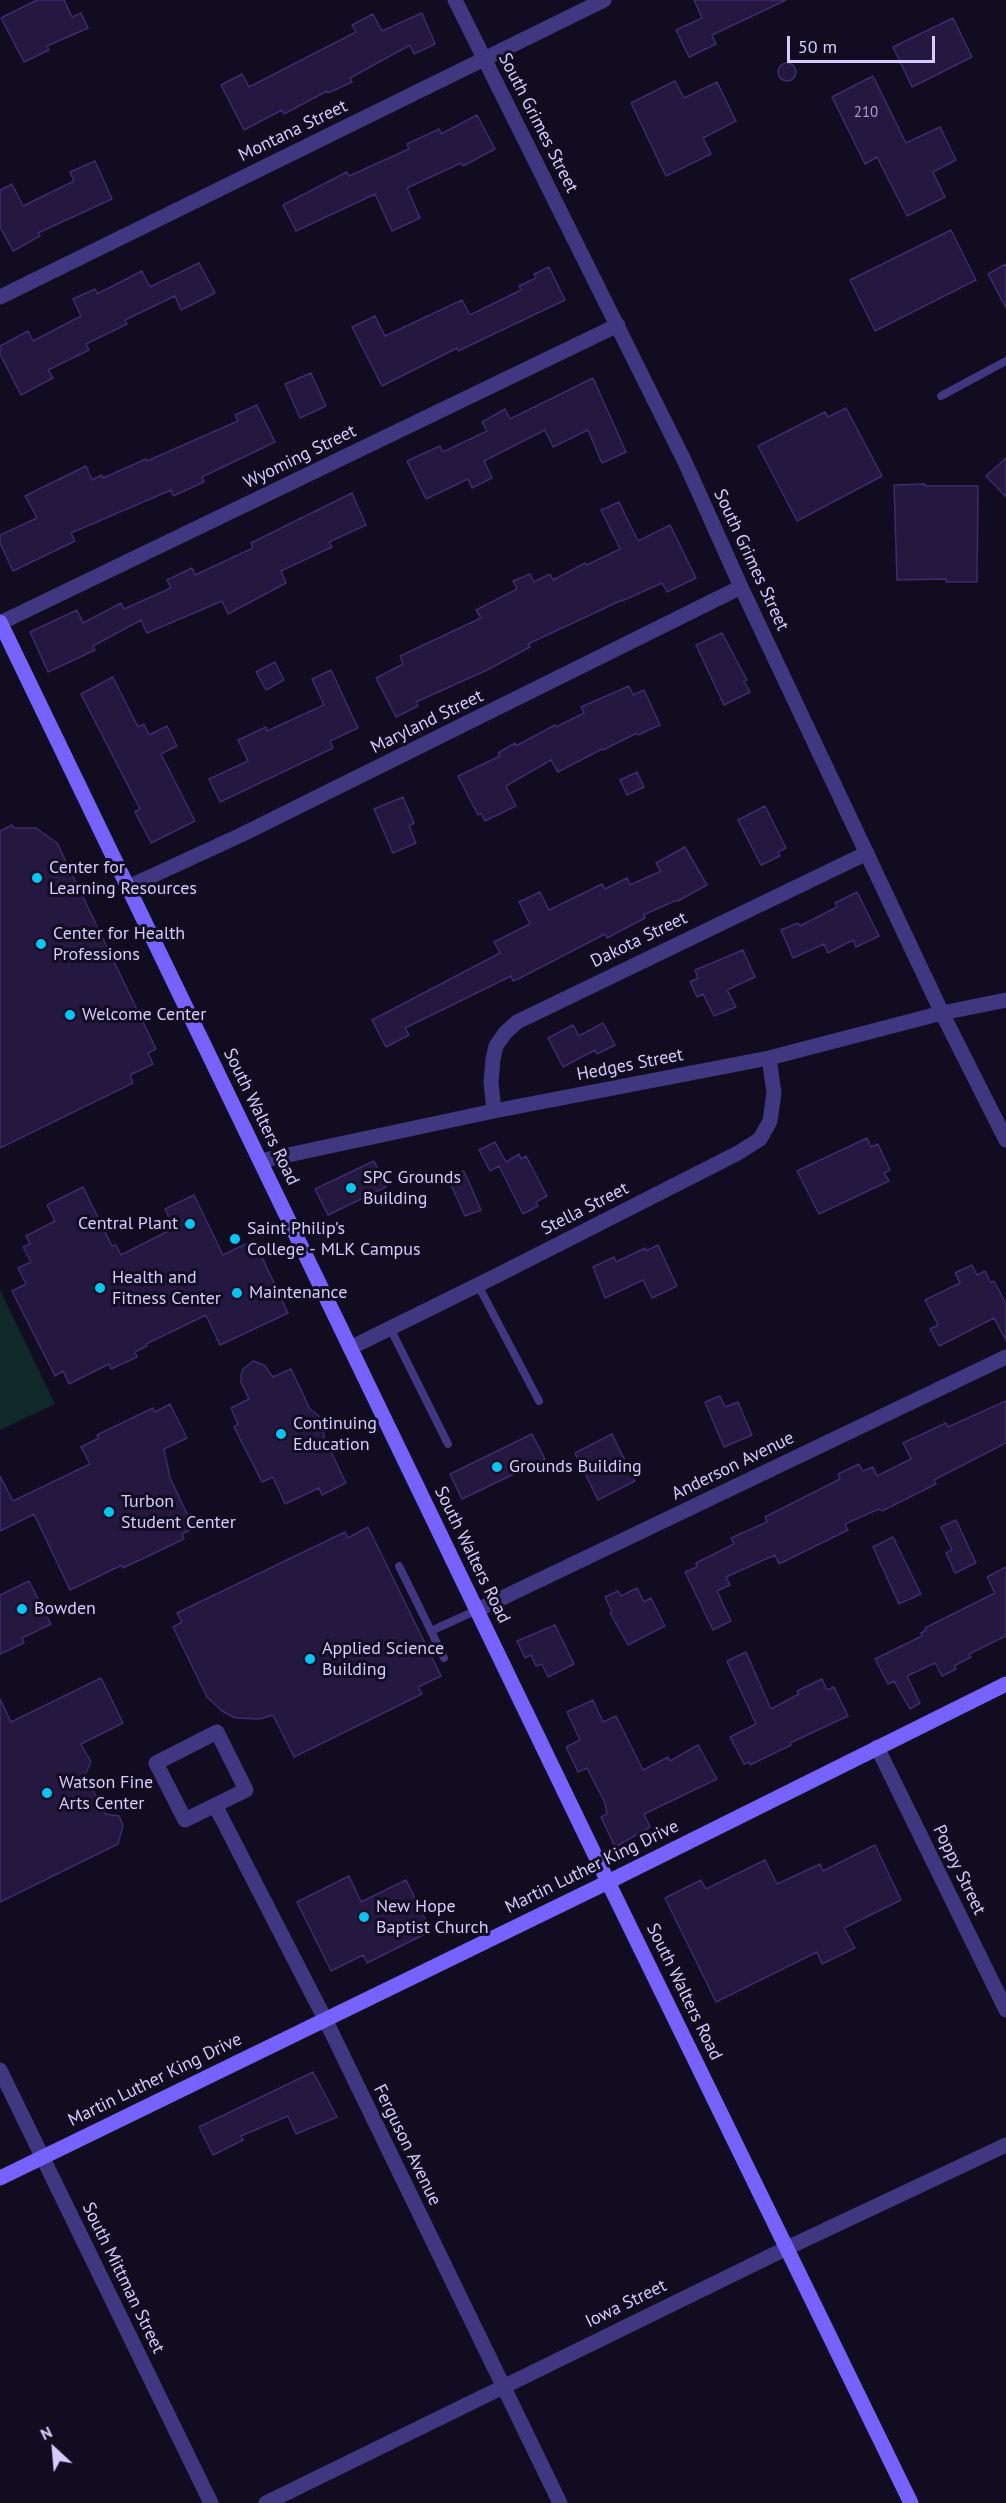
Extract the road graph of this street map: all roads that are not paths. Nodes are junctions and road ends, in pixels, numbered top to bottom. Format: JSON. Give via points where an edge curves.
{"nodes":[{"id":1,"x":455,"y":0,"type":"edge"},
{"id":2,"x":604,"y":0,"type":"edge"},
{"id":3,"x":484,"y":59,"type":"junction"},
{"id":4,"x":0,"y":297,"type":"edge"},
{"id":5,"x":618,"y":325,"type":"junction"},
{"id":6,"x":1006,"y":361,"type":"edge"},
{"id":7,"x":941,"y":396,"type":"dead end"},
{"id":8,"x":741,"y":587,"type":"junction"},
{"id":9,"x":0,"y":623,"type":"edge"},
{"id":10,"x":867,"y":853,"type":"junction"},
{"id":11,"x":128,"y":887,"type":"junction"},
{"id":12,"x":1006,"y":1000,"type":"edge"},
{"id":13,"x":942,"y":1013,"type":"junction"},
{"id":14,"x":769,"y":1058,"type":"junction"},
{"id":15,"x":494,"y":1112,"type":"junction"},
{"id":16,"x":1006,"y":1140,"type":"edge"},
{"id":17,"x":260,"y":1161,"type":"junction"},
{"id":18,"x":478,"y":1285,"type":"junction"},
{"id":19,"x":390,"y":1328,"type":"junction"},
{"id":20,"x":350,"y":1348,"type":"junction"},
{"id":21,"x":1006,"y":1357,"type":"edge"},
{"id":22,"x":539,"y":1401,"type":"dead end"},
{"id":23,"x":448,"y":1444,"type":"dead end"},
{"id":24,"x":399,"y":1566,"type":"dead end"},
{"id":25,"x":477,"y":1610,"type":"junction"},
{"id":26,"x":431,"y":1631,"type":"junction"},
{"id":27,"x":444,"y":1658,"type":"dead end"},
{"id":28,"x":1006,"y":1684,"type":"edge"},
{"id":29,"x":877,"y":1747,"type":"junction"},
{"id":30,"x":215,"y":1805,"type":"junction"},
{"id":31,"x":608,"y":1882,"type":"junction"},
{"id":32,"x":1006,"y":2010,"type":"edge"},
{"id":33,"x":325,"y":2019,"type":"junction"},
{"id":34,"x":0,"y":2070,"type":"edge"},
{"id":35,"x":1006,"y":2145,"type":"edge"},
{"id":36,"x":43,"y":2157,"type":"junction"},
{"id":37,"x":0,"y":2178,"type":"edge"},
{"id":38,"x":787,"y":2248,"type":"junction"},
{"id":39,"x":502,"y":2386,"type":"junction"},
{"id":40,"x":210,"y":2503,"type":"edge"},
{"id":41,"x":266,"y":2503,"type":"edge"},
{"id":42,"x":560,"y":2503,"type":"edge"},
{"id":43,"x":911,"y":2503,"type":"edge"}],
"edges":[{"from":1,"to":3,"type":"street","name":"South Grimes Street"},
{"from":2,"to":3,"type":"street","name":"Montana Street"},
{"from":3,"to":4,"type":"street","name":"Montana Street"},
{"from":3,"to":5,"type":"street","name":"South Grimes Street"},
{"from":5,"to":8,"type":"street","name":"South Grimes Street"},
{"from":5,"to":9,"type":"street","name":"Wyoming Street"},
{"from":6,"to":7,"type":"lane"},
{"from":8,"to":10,"type":"street","name":"South Grimes Street"},
{"from":8,"to":11,"type":"street","name":"Maryland Street","via":[[242,835]]},
{"from":9,"to":11,"type":"main road","name":"South Walters Road"},
{"from":10,"to":13,"type":"street","name":"South Grimes Street"},
{"from":10,"to":15,"type":"street","name":"Dakota Street","via":[[517,1022],[494,1052]]},
{"from":11,"to":17,"type":"main road","name":"South Walters Road"},
{"from":12,"to":13,"type":"street","name":"Hedges Street"},
{"from":13,"to":14,"type":"street","name":"Hedges Street"},
{"from":13,"to":16,"type":"street","name":"South Grimes Street"},
{"from":14,"to":15,"type":"street","name":"Hedges Street"},
{"from":14,"to":18,"type":"street","name":"Stella Street","via":[[774,1093],[770,1120],[760,1139]]},
{"from":15,"to":17,"type":"street","name":"Hedges Street"},
{"from":17,"to":20,"type":"main road","name":"South Walters Road"},
{"from":18,"to":19,"type":"street","name":"Stella Street"},
{"from":18,"to":22,"type":"lane"},
{"from":19,"to":20,"type":"street","name":"Stella Street"},
{"from":19,"to":23,"type":"lane"},
{"from":20,"to":25,"type":"main road","name":"South Walters Road"},
{"from":21,"to":25,"type":"street","name":"Anderson Avenue"},
{"from":24,"to":26,"type":"lane"},
{"from":25,"to":26,"type":"lane"},
{"from":25,"to":31,"type":"main road","name":"South Walters Road"},
{"from":26,"to":27,"type":"lane"},
{"from":28,"to":29,"type":"main road","name":"Martin Luther King Drive"},
{"from":29,"to":31,"type":"main road","name":"Martin Luther King Drive"},
{"from":29,"to":32,"type":"street","name":"Poppy Street"},
{"from":30,"to":30,"type":"street","via":[[185,1820],[156,1763],[217,1732],[246,1790]]},
{"from":30,"to":33,"type":"street","name":"Ferguson Avenue"},
{"from":31,"to":33,"type":"main road","name":"Martin Luther King Drive"},
{"from":31,"to":38,"type":"main road","name":"South Walters Road"},
{"from":33,"to":36,"type":"main road","name":"Martin Luther King Drive"},
{"from":33,"to":39,"type":"street","name":"Ferguson Avenue"},
{"from":34,"to":36,"type":"street","name":"South Mittman Street"},
{"from":35,"to":38,"type":"street","name":"Iowa Street"},
{"from":36,"to":37,"type":"main road","name":"Martin Luther King Drive"},
{"from":36,"to":40,"type":"street","name":"South Mittman Street"},
{"from":38,"to":39,"type":"street","name":"Iowa Street"},
{"from":38,"to":43,"type":"main road","name":"South Walters Road"},
{"from":39,"to":41,"type":"street","name":"Iowa Street"},
{"from":39,"to":42,"type":"street","name":"Ferguson Avenue"}]}
